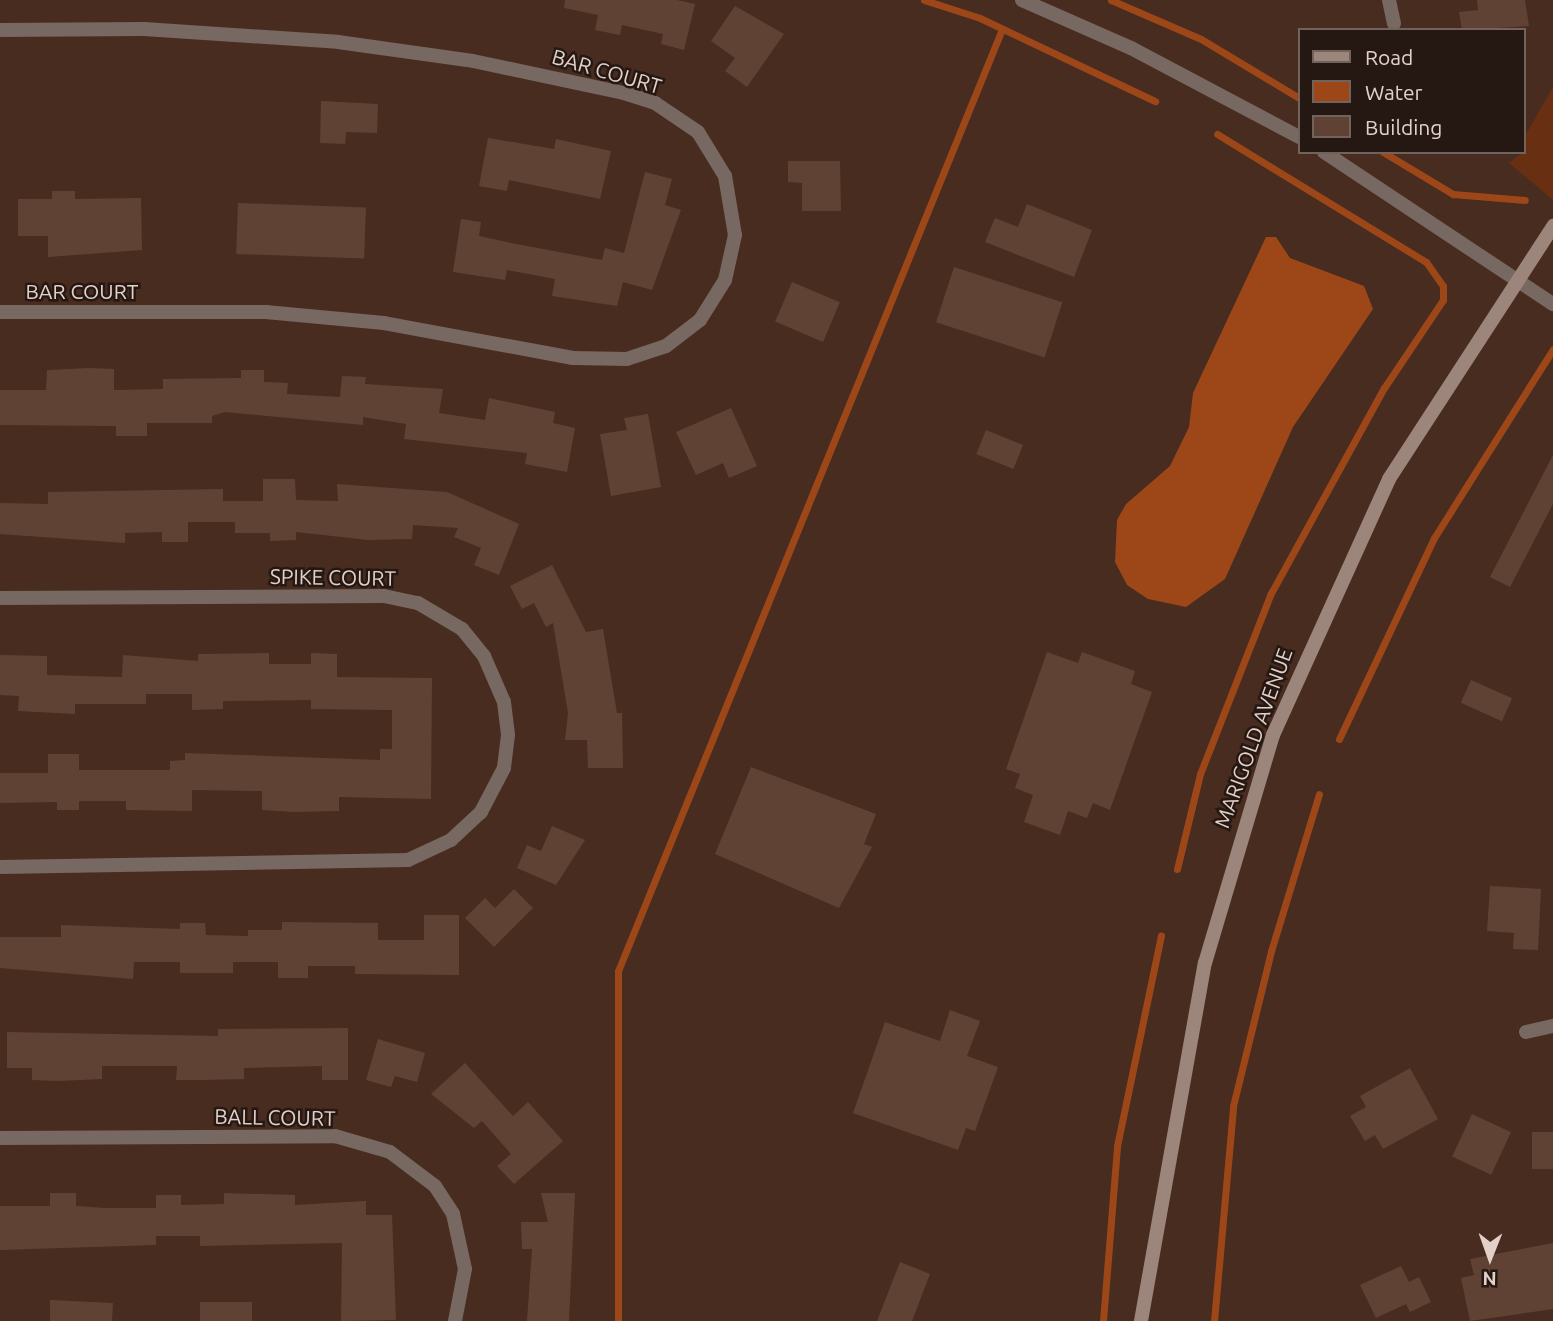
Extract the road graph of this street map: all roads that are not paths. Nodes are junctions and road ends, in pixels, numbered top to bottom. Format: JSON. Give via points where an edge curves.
{"nodes":[{"id":1,"x":1022,"y":0,"type":"edge"},
{"id":2,"x":1388,"y":0,"type":"edge"},
{"id":3,"x":1394,"y":23,"type":"dead end"},
{"id":4,"x":0,"y":30,"type":"edge"},
{"id":5,"x":1298,"y":136,"type":"edge"},
{"id":6,"x":1327,"y":154,"type":"edge"},
{"id":7,"x":1553,"y":226,"type":"edge"},
{"id":8,"x":1517,"y":279,"type":"junction"},
{"id":9,"x":1553,"y":304,"type":"edge"},
{"id":10,"x":0,"y":312,"type":"edge"},
{"id":11,"x":0,"y":598,"type":"edge"},
{"id":12,"x":0,"y":867,"type":"edge"},
{"id":13,"x":1553,"y":1026,"type":"edge"},
{"id":14,"x":1526,"y":1032,"type":"dead end"},
{"id":15,"x":0,"y":1138,"type":"edge"},
{"id":16,"x":455,"y":1321,"type":"edge"},
{"id":17,"x":1141,"y":1321,"type":"edge"}],
"edges":[{"from":1,"to":5,"type":"street","via":[[1131,48]]},
{"from":2,"to":3,"type":"street"},
{"from":4,"to":10,"type":"street","name":"BAR COURT","via":[[145,29],[338,42],[472,61],[624,93],[655,103],[698,132],[725,176],[735,235],[725,280],[700,320],[666,346],[627,359],[573,358],[384,324],[266,312]]},
{"from":6,"to":8,"type":"street"},
{"from":7,"to":8,"type":"main road","name":"MARIGOLD AVENUE"},
{"from":8,"to":9,"type":"street"},
{"from":8,"to":17,"type":"main road","name":"MARIGOLD AVENUE","via":[[1389,480],[1273,734],[1205,963]]},
{"from":11,"to":12,"type":"street","name":"SPIKE COURT","via":[[384,596],[418,603],[462,629],[484,656],[504,702],[508,735],[504,768],[481,812],[451,840],[408,860]]},
{"from":13,"to":14,"type":"street"},
{"from":15,"to":16,"type":"street","name":"BALL COURT","via":[[335,1136],[390,1152],[435,1186],[453,1214],[465,1269]]}]}
